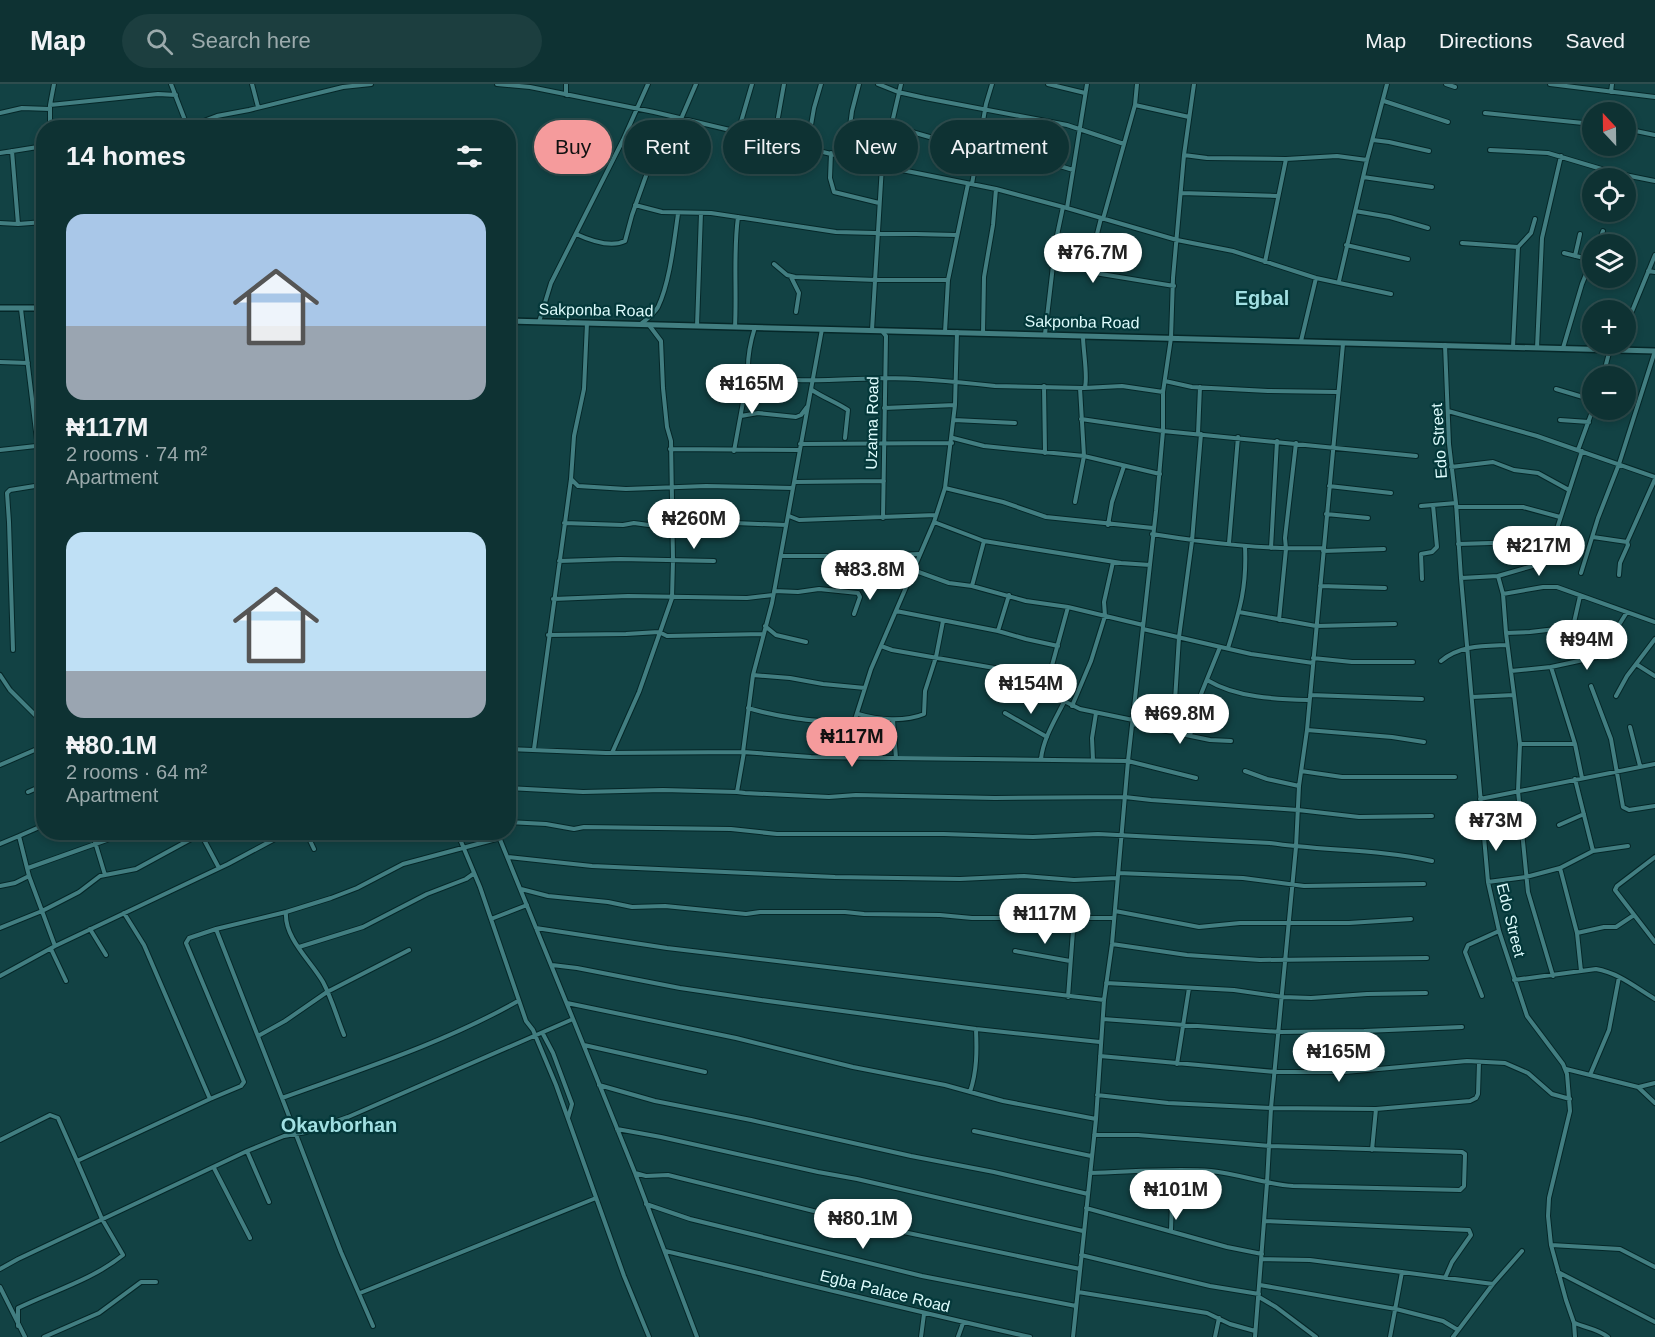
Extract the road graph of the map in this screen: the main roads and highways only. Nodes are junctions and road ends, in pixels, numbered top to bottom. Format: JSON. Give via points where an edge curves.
{"nodes":[{"id":1,"x":0,"y":308,"type":"edge"},
{"id":2,"x":36,"y":308,"type":"edge"},
{"id":3,"x":516,"y":321,"type":"edge"},
{"id":4,"x":1582,"y":348,"type":"edge"},
{"id":5,"x":1636,"y":349,"type":"edge"},
{"id":6,"x":1655,"y":351,"type":"edge"}],
"edges":[{"from":1,"to":2,"type":"main road"},
{"from":3,"to":4,"type":"main road","name":"Sakponba Road"},
{"from":5,"to":6,"type":"main road","name":"Sakponba Road"}]}
